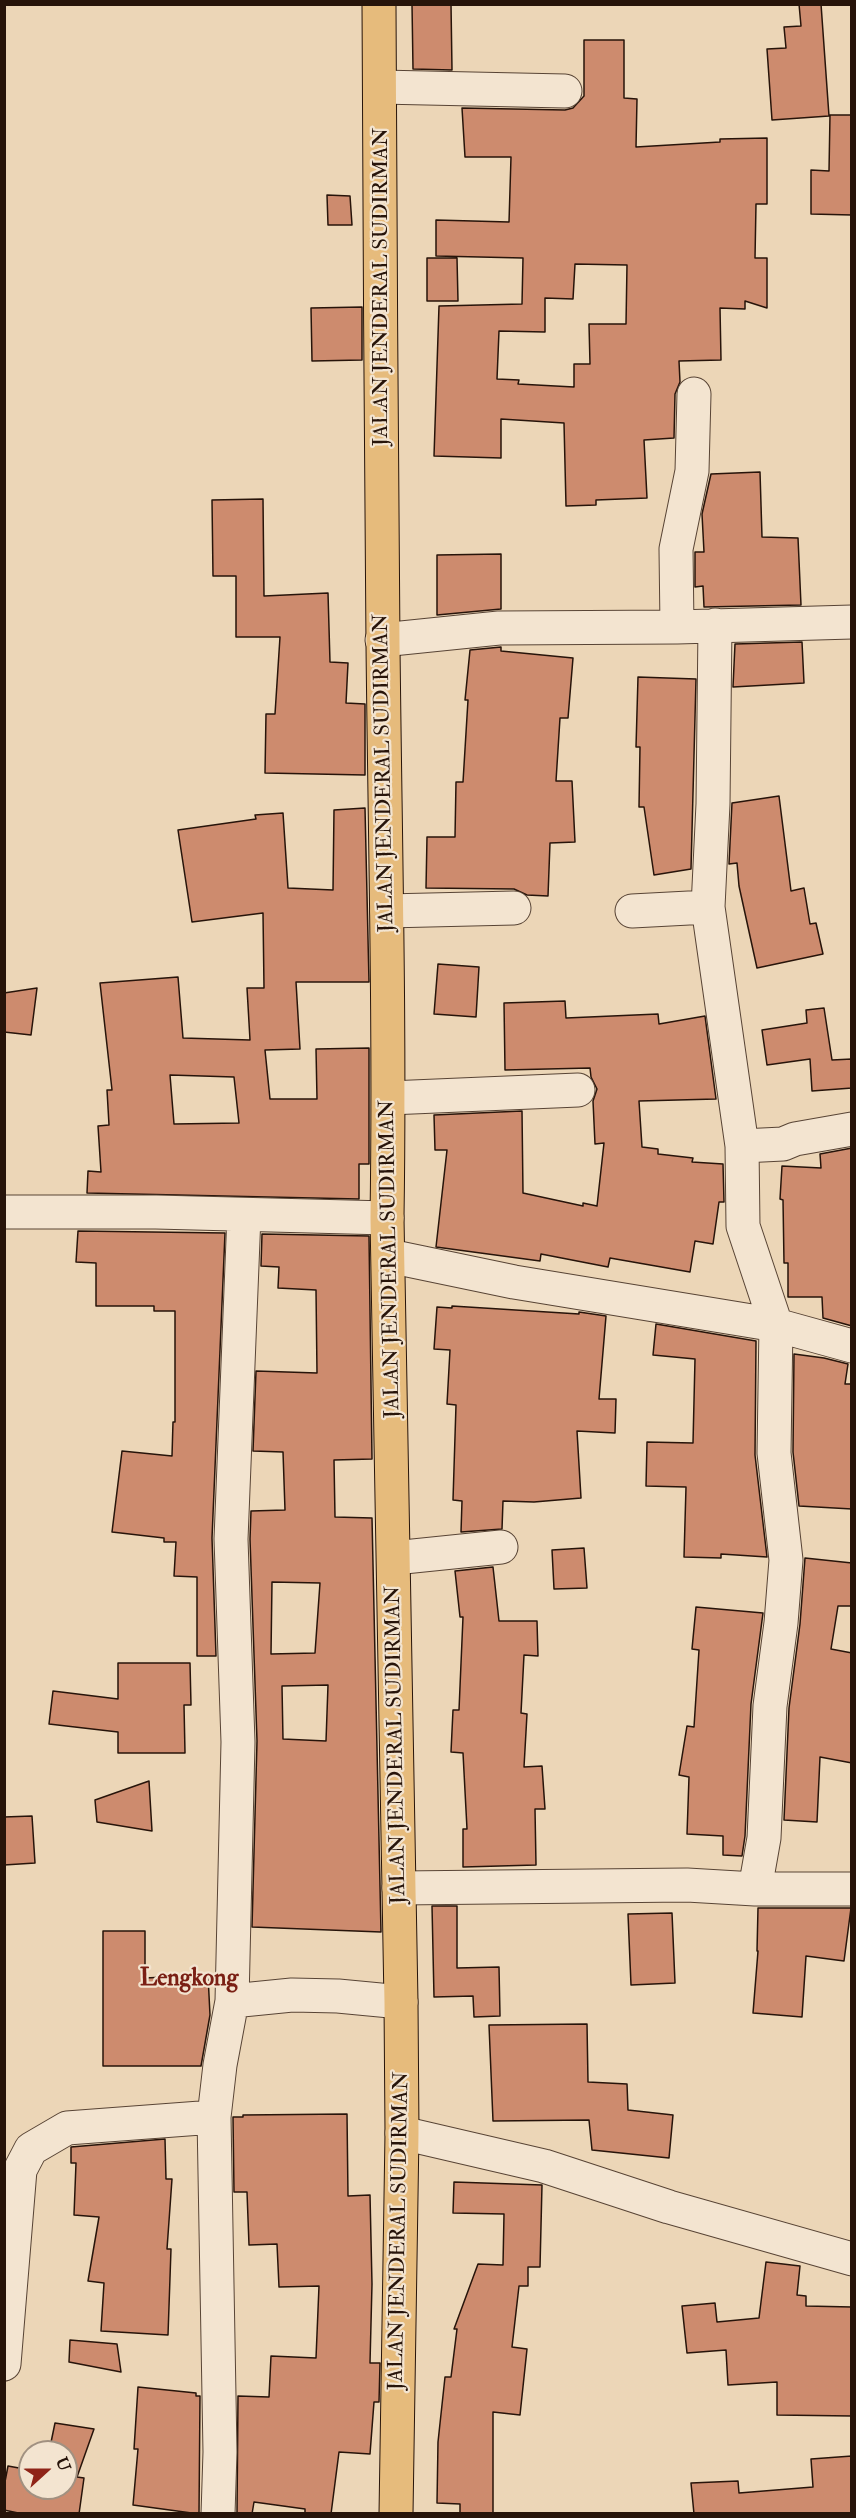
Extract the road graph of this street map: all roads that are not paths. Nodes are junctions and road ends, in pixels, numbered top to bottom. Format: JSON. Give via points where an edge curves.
{"nodes":[{"id":1,"x":379,"y":4,"type":"edge"},
{"id":2,"x":380,"y":87,"type":"junction"},
{"id":3,"x":565,"y":90,"type":"dead end"},
{"id":4,"x":694,"y":394,"type":"dead end"},
{"id":5,"x":852,"y":622,"type":"edge"},
{"id":6,"x":715,"y":625,"type":"junction"},
{"id":7,"x":677,"y":627,"type":"junction"},
{"id":8,"x":382,"y":640,"type":"junction"},
{"id":9,"x":708,"y":907,"type":"junction"},
{"id":10,"x":514,"y":908,"type":"dead end"},
{"id":11,"x":387,"y":911,"type":"junction"},
{"id":12,"x":632,"y":911,"type":"dead end"},
{"id":13,"x":578,"y":1090,"type":"dead end"},
{"id":14,"x":389,"y":1098,"type":"junction"},
{"id":15,"x":852,"y":1129,"type":"edge"},
{"id":16,"x":742,"y":1146,"type":"junction"},
{"id":17,"x":4,"y":1212,"type":"edge"},
{"id":18,"x":244,"y":1215,"type":"junction"},
{"id":19,"x":387,"y":1218,"type":"junction"},
{"id":20,"x":389,"y":1256,"type":"junction"},
{"id":21,"x":776,"y":1325,"type":"junction"},
{"id":22,"x":852,"y":1346,"type":"edge"},
{"id":23,"x":501,"y":1547,"type":"dead end"},
{"id":24,"x":394,"y":1558,"type":"junction"},
{"id":25,"x":399,"y":1888,"type":"junction"},
{"id":26,"x":755,"y":1889,"type":"junction"},
{"id":27,"x":852,"y":1889,"type":"edge"},
{"id":28,"x":232,"y":2001,"type":"junction"},
{"id":29,"x":402,"y":2002,"type":"junction"},
{"id":30,"x":214,"y":2117,"type":"junction"},
{"id":31,"x":402,"y":2133,"type":"junction"},
{"id":32,"x":852,"y":2259,"type":"edge"},
{"id":33,"x":4,"y":2364,"type":"edge"},
{"id":34,"x":218,"y":2514,"type":"edge"},
{"id":35,"x":396,"y":2514,"type":"edge"}],
"edges":[{"from":1,"to":2,"type":"main road","name":"JALAN JENDERAL SUDIRMAN"},
{"from":2,"to":3,"type":"street"},
{"from":2,"to":8,"type":"main road","name":"JALAN JENDERAL SUDIRMAN"},
{"from":4,"to":7,"type":"street","via":[[692,471],[676,549]]},
{"from":5,"to":6,"type":"street"},
{"from":6,"to":7,"type":"street"},
{"from":6,"to":9,"type":"street"},
{"from":7,"to":8,"type":"street","via":[[499,628]]},
{"from":8,"to":11,"type":"main road","name":"JALAN JENDERAL SUDIRMAN"},
{"from":9,"to":12,"type":"street"},
{"from":9,"to":16,"type":"street"},
{"from":10,"to":11,"type":"street"},
{"from":11,"to":14,"type":"main road","name":"JALAN JENDERAL SUDIRMAN"},
{"from":13,"to":14,"type":"street"},
{"from":14,"to":19,"type":"main road","name":"JALAN JENDERAL SUDIRMAN"},
{"from":15,"to":16,"type":"street","via":[[783,1144]]},
{"from":16,"to":21,"type":"street","via":[[743,1226]]},
{"from":17,"to":18,"type":"street"},
{"from":18,"to":19,"type":"street"},
{"from":18,"to":28,"type":"street","via":[[231,1539],[238,1742]]},
{"from":19,"to":20,"type":"main road","name":"JALAN JENDERAL SUDIRMAN"},
{"from":20,"to":21,"type":"street","via":[[514,1282]]},
{"from":20,"to":24,"type":"main road","name":"JALAN JENDERAL SUDIRMAN"},
{"from":21,"to":22,"type":"street"},
{"from":21,"to":26,"type":"street","via":[[774,1454],[786,1560],[770,1706],[764,1838]]},
{"from":23,"to":24,"type":"street"},
{"from":24,"to":25,"type":"main road","name":"JALAN JENDERAL SUDIRMAN"},
{"from":25,"to":26,"type":"street","via":[[687,1885]]},
{"from":25,"to":29,"type":"main road","name":"JALAN JENDERAL SUDIRMAN"},
{"from":26,"to":27,"type":"street"},
{"from":28,"to":29,"type":"street","via":[[292,1995]]},
{"from":28,"to":30,"type":"street"},
{"from":29,"to":31,"type":"main road","name":"JALAN JENDERAL SUDIRMAN"},
{"from":30,"to":33,"type":"street","via":[[67,2128],[31,2149],[20,2170]]},
{"from":30,"to":34,"type":"street"},
{"from":31,"to":32,"type":"street","via":[[544,2166],[669,2207]]},
{"from":31,"to":35,"type":"main road","name":"JALAN JENDERAL SUDIRMAN"}]}
